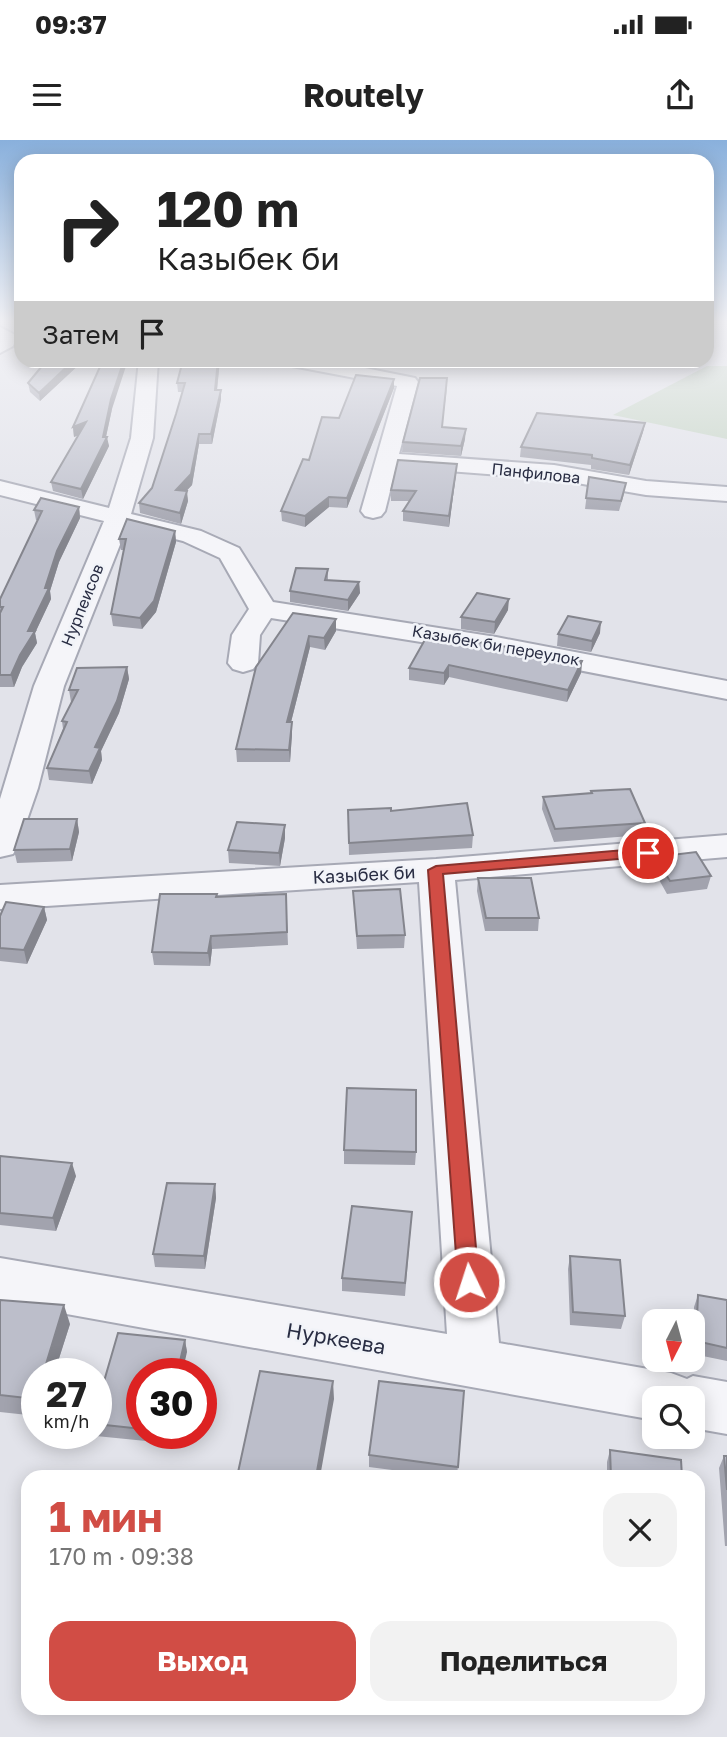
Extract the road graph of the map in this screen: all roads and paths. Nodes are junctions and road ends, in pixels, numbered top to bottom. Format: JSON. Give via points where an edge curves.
{"nodes":[{"id":1,"x":146,"y":394,"type":"edge"},
{"id":2,"x":405,"y":394,"type":"edge"},
{"id":3,"x":386,"y":460,"type":"junction"},
{"id":4,"x":0,"y":488,"type":"edge"},
{"id":5,"x":727,"y":494,"type":"edge"},
{"id":6,"x":373,"y":511,"type":"dead end"},
{"id":7,"x":118,"y":518,"type":"junction"},
{"id":8,"x":262,"y":608,"type":"junction"},
{"id":9,"x":243,"y":663,"type":"dead end"},
{"id":10,"x":727,"y":690,"type":"edge"},
{"id":11,"x":0,"y":846,"type":"edge"},
{"id":12,"x":727,"y":846,"type":"edge"},
{"id":13,"x":436,"y":870,"type":"junction"},
{"id":14,"x":0,"y":897,"type":"edge"},
{"id":15,"x":0,"y":1280,"type":"edge"},
{"id":16,"x":475,"y":1364,"type":"junction"},
{"id":17,"x":642,"y":1393,"type":"edge"},
{"id":18,"x":705,"y":1404,"type":"edge"},
{"id":19,"x":727,"y":1408,"type":"edge"}],
"edges":[{"from":1,"to":7,"type":"street","name":"Нурпеисов","via":[[142,438]]},
{"from":2,"to":3,"type":"street"},
{"from":3,"to":5,"type":"street","name":"Панфилова","via":[[554,472],[646,488]]},
{"from":3,"to":6,"type":"street"},
{"from":4,"to":7,"type":"street"},
{"from":7,"to":8,"type":"street","via":[[192,536],[230,553]]},
{"from":7,"to":11,"type":"street","name":"Нурпеисов","via":[[49,686],[22,788]]},
{"from":8,"to":9,"type":"street","via":[[246,635]]},
{"from":8,"to":10,"type":"street","name":"Казыбек би переулок","via":[[567,657]]},
{"from":12,"to":13,"type":"street","name":"Казыбек би"},
{"from":13,"to":14,"type":"street","name":"Казыбек би"},
{"from":13,"to":16,"type":"street"},
{"from":15,"to":16,"type":"street","name":"Нуркеева"},
{"from":16,"to":17,"type":"street","name":"Нуркеева"},
{"from":18,"to":19,"type":"street"}]}
